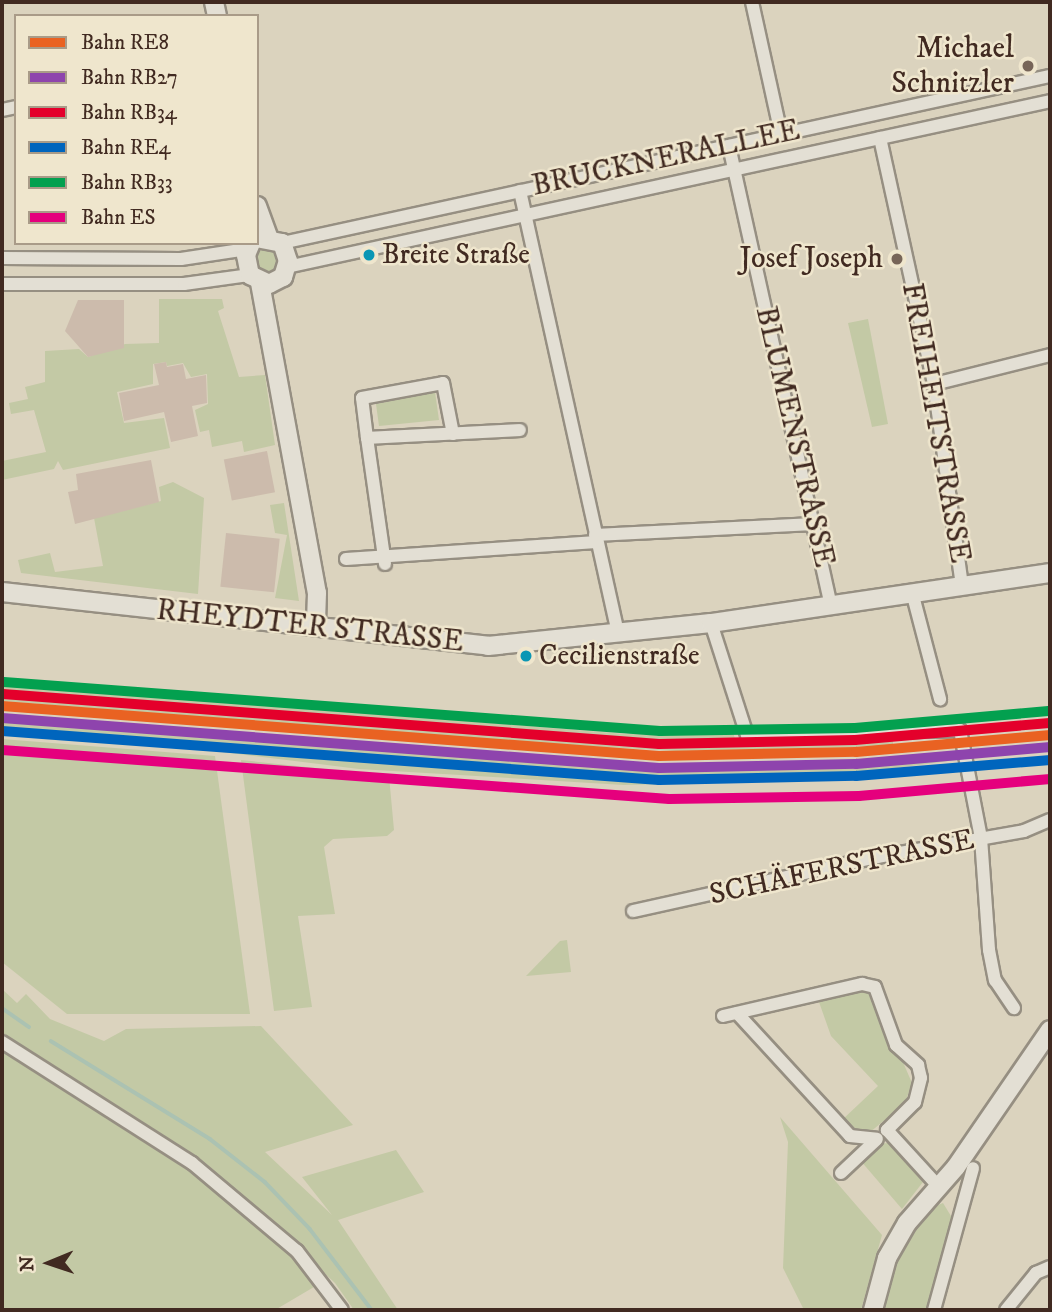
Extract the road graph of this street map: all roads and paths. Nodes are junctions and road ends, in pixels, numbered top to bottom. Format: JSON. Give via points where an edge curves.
{"nodes":[{"id":1,"x":752,"y":2,"type":"edge"},
{"id":2,"x":1050,"y":76,"type":"edge"},
{"id":3,"x":1050,"y":101,"type":"edge"},
{"id":4,"x":781,"y":134,"type":"junction"},
{"id":5,"x":880,"y":138,"type":"junction"},
{"id":6,"x":729,"y":146,"type":"junction"},
{"id":7,"x":734,"y":170,"type":"junction"},
{"id":8,"x":520,"y":191,"type":"junction"},
{"id":9,"x":524,"y":215,"type":"junction"},
{"id":10,"x":259,"y":224,"type":"edge"},
{"id":11,"x":261,"y":242,"type":"edge"},
{"id":12,"x":247,"y":245,"type":"edge"},
{"id":13,"x":2,"y":258,"type":"edge"},
{"id":14,"x":287,"y":267,"type":"junction"},
{"id":15,"x":262,"y":280,"type":"junction"},
{"id":16,"x":2,"y":284,"type":"edge"},
{"id":17,"x":1050,"y":355,"type":"edge"},
{"id":18,"x":934,"y":384,"type":"junction"},
{"id":19,"x":520,"y":430,"type":"dead end"},
{"id":20,"x":453,"y":434,"type":"junction"},
{"id":21,"x":367,"y":438,"type":"junction"},
{"id":22,"x":814,"y":524,"type":"junction"},
{"id":23,"x":596,"y":538,"type":"junction"},
{"id":24,"x":346,"y":559,"type":"dead end"},
{"id":25,"x":384,"y":560,"type":"junction"},
{"id":26,"x":1050,"y":573,"type":"edge"},
{"id":27,"x":962,"y":586,"type":"junction"},
{"id":28,"x":2,"y":592,"type":"edge"},
{"id":29,"x":912,"y":592,"type":"junction"},
{"id":30,"x":831,"y":605,"type":"junction"},
{"id":31,"x":711,"y":623,"type":"junction"},
{"id":32,"x":316,"y":627,"type":"junction"},
{"id":33,"x":618,"y":634,"type":"junction"},
{"id":34,"x":940,"y":699,"type":"dead end"},
{"id":35,"x":1050,"y":820,"type":"edge"},
{"id":36,"x":981,"y":838,"type":"junction"},
{"id":37,"x":633,"y":911,"type":"dead end"},
{"id":38,"x":1014,"y":1009,"type":"dead end"},
{"id":39,"x":737,"y":1013,"type":"junction"},
{"id":40,"x":723,"y":1016,"type":"dead end"},
{"id":41,"x":1050,"y":1030,"type":"edge"},
{"id":42,"x":2,"y":1042,"type":"edge"},
{"id":43,"x":882,"y":1134,"type":"junction"},
{"id":44,"x":973,"y":1168,"type":"dead end"},
{"id":45,"x":841,"y":1173,"type":"dead end"},
{"id":46,"x":939,"y":1187,"type":"junction"},
{"id":47,"x":1050,"y":1267,"type":"edge"},
{"id":48,"x":342,"y":1310,"type":"edge"},
{"id":49,"x":873,"y":1310,"type":"edge"},
{"id":50,"x":934,"y":1310,"type":"edge"},
{"id":51,"x":1006,"y":1310,"type":"edge"}],
"edges":[{"from":1,"to":4,"type":"street"},
{"from":2,"to":4,"type":"street","name":"BRUCKNERALLEE"},
{"from":3,"to":5,"type":"street","name":"BRUCKNERALLEE"},
{"from":4,"to":6,"type":"street","name":"BRUCKNERALLEE"},
{"from":5,"to":7,"type":"street","name":"BRUCKNERALLEE"},
{"from":5,"to":18,"type":"street","name":"FREIHEITSTRASSE"},
{"from":6,"to":7,"type":"street","name":"BLUMENSTRASSE"},
{"from":6,"to":8,"type":"street","name":"BRUCKNERALLEE"},
{"from":7,"to":9,"type":"street","name":"BRUCKNERALLEE"},
{"from":7,"to":22,"type":"street","name":"BLUMENSTRASSE"},
{"from":8,"to":9,"type":"street"},
{"from":8,"to":11,"type":"street","name":"BRUCKNERALLEE"},
{"from":9,"to":14,"type":"street","name":"BRUCKNERALLEE"},
{"from":9,"to":23,"type":"street"},
{"from":10,"to":11,"type":"main road"},
{"from":11,"to":14,"type":"main road"},
{"from":11,"to":15,"type":"main road"},
{"from":12,"to":13,"type":"street","name":"BRUCKNERALLEE","via":[[181,259]]},
{"from":14,"to":15,"type":"main road"},
{"from":15,"to":16,"type":"street"},
{"from":15,"to":32,"type":"main road","via":[[294,486],[317,593]]},
{"from":17,"to":18,"type":"street"},
{"from":18,"to":27,"type":"street","name":"FREIHEITSTRASSE"},
{"from":19,"to":20,"type":"street"},
{"from":20,"to":21,"type":"street"},
{"from":20,"to":21,"type":"street","via":[[443,383],[362,398]]},
{"from":21,"to":25,"type":"street"},
{"from":22,"to":23,"type":"street"},
{"from":22,"to":30,"type":"street","name":"BLUMENSTRASSE"},
{"from":23,"to":25,"type":"street"},
{"from":23,"to":33,"type":"street"},
{"from":24,"to":25,"type":"street"},
{"from":26,"to":27,"type":"main road","name":"RHEYDTER STRASSE"},
{"from":27,"to":29,"type":"main road","name":"RHEYDTER STRASSE"},
{"from":28,"to":32,"type":"main road","name":"RHEYDTER STRASSE"},
{"from":29,"to":30,"type":"main road","name":"RHEYDTER STRASSE"},
{"from":29,"to":34,"type":"street"},
{"from":30,"to":31,"type":"main road","name":"RHEYDTER STRASSE"},
{"from":31,"to":33,"type":"main road","name":"RHEYDTER STRASSE"},
{"from":31,"to":36,"type":"street","via":[[740,725],[755,737],[950,727],[962,732]]},
{"from":32,"to":33,"type":"main road","name":"RHEYDTER STRASSE","via":[[488,646]]},
{"from":35,"to":36,"type":"street","name":"SCHÄFERSTRASSE"},
{"from":36,"to":37,"type":"street","name":"SCHÄFERSTRASSE"},
{"from":36,"to":38,"type":"street","via":[[989,950],[995,980]]},
{"from":39,"to":40,"type":"street"},
{"from":39,"to":43,"type":"street","via":[[850,1136]]},
{"from":39,"to":43,"type":"street","via":[[862,984],[875,987],[896,1045],[918,1065],[921,1078],[915,1102]]},
{"from":41,"to":46,"type":"main road"},
{"from":42,"to":48,"type":"street","via":[[192,1163],[297,1251]]},
{"from":43,"to":45,"type":"street"},
{"from":43,"to":46,"type":"street"},
{"from":44,"to":50,"type":"street"},
{"from":46,"to":49,"type":"main road","via":[[893,1245]]},
{"from":47,"to":51,"type":"street","via":[[1036,1273]]}]}
